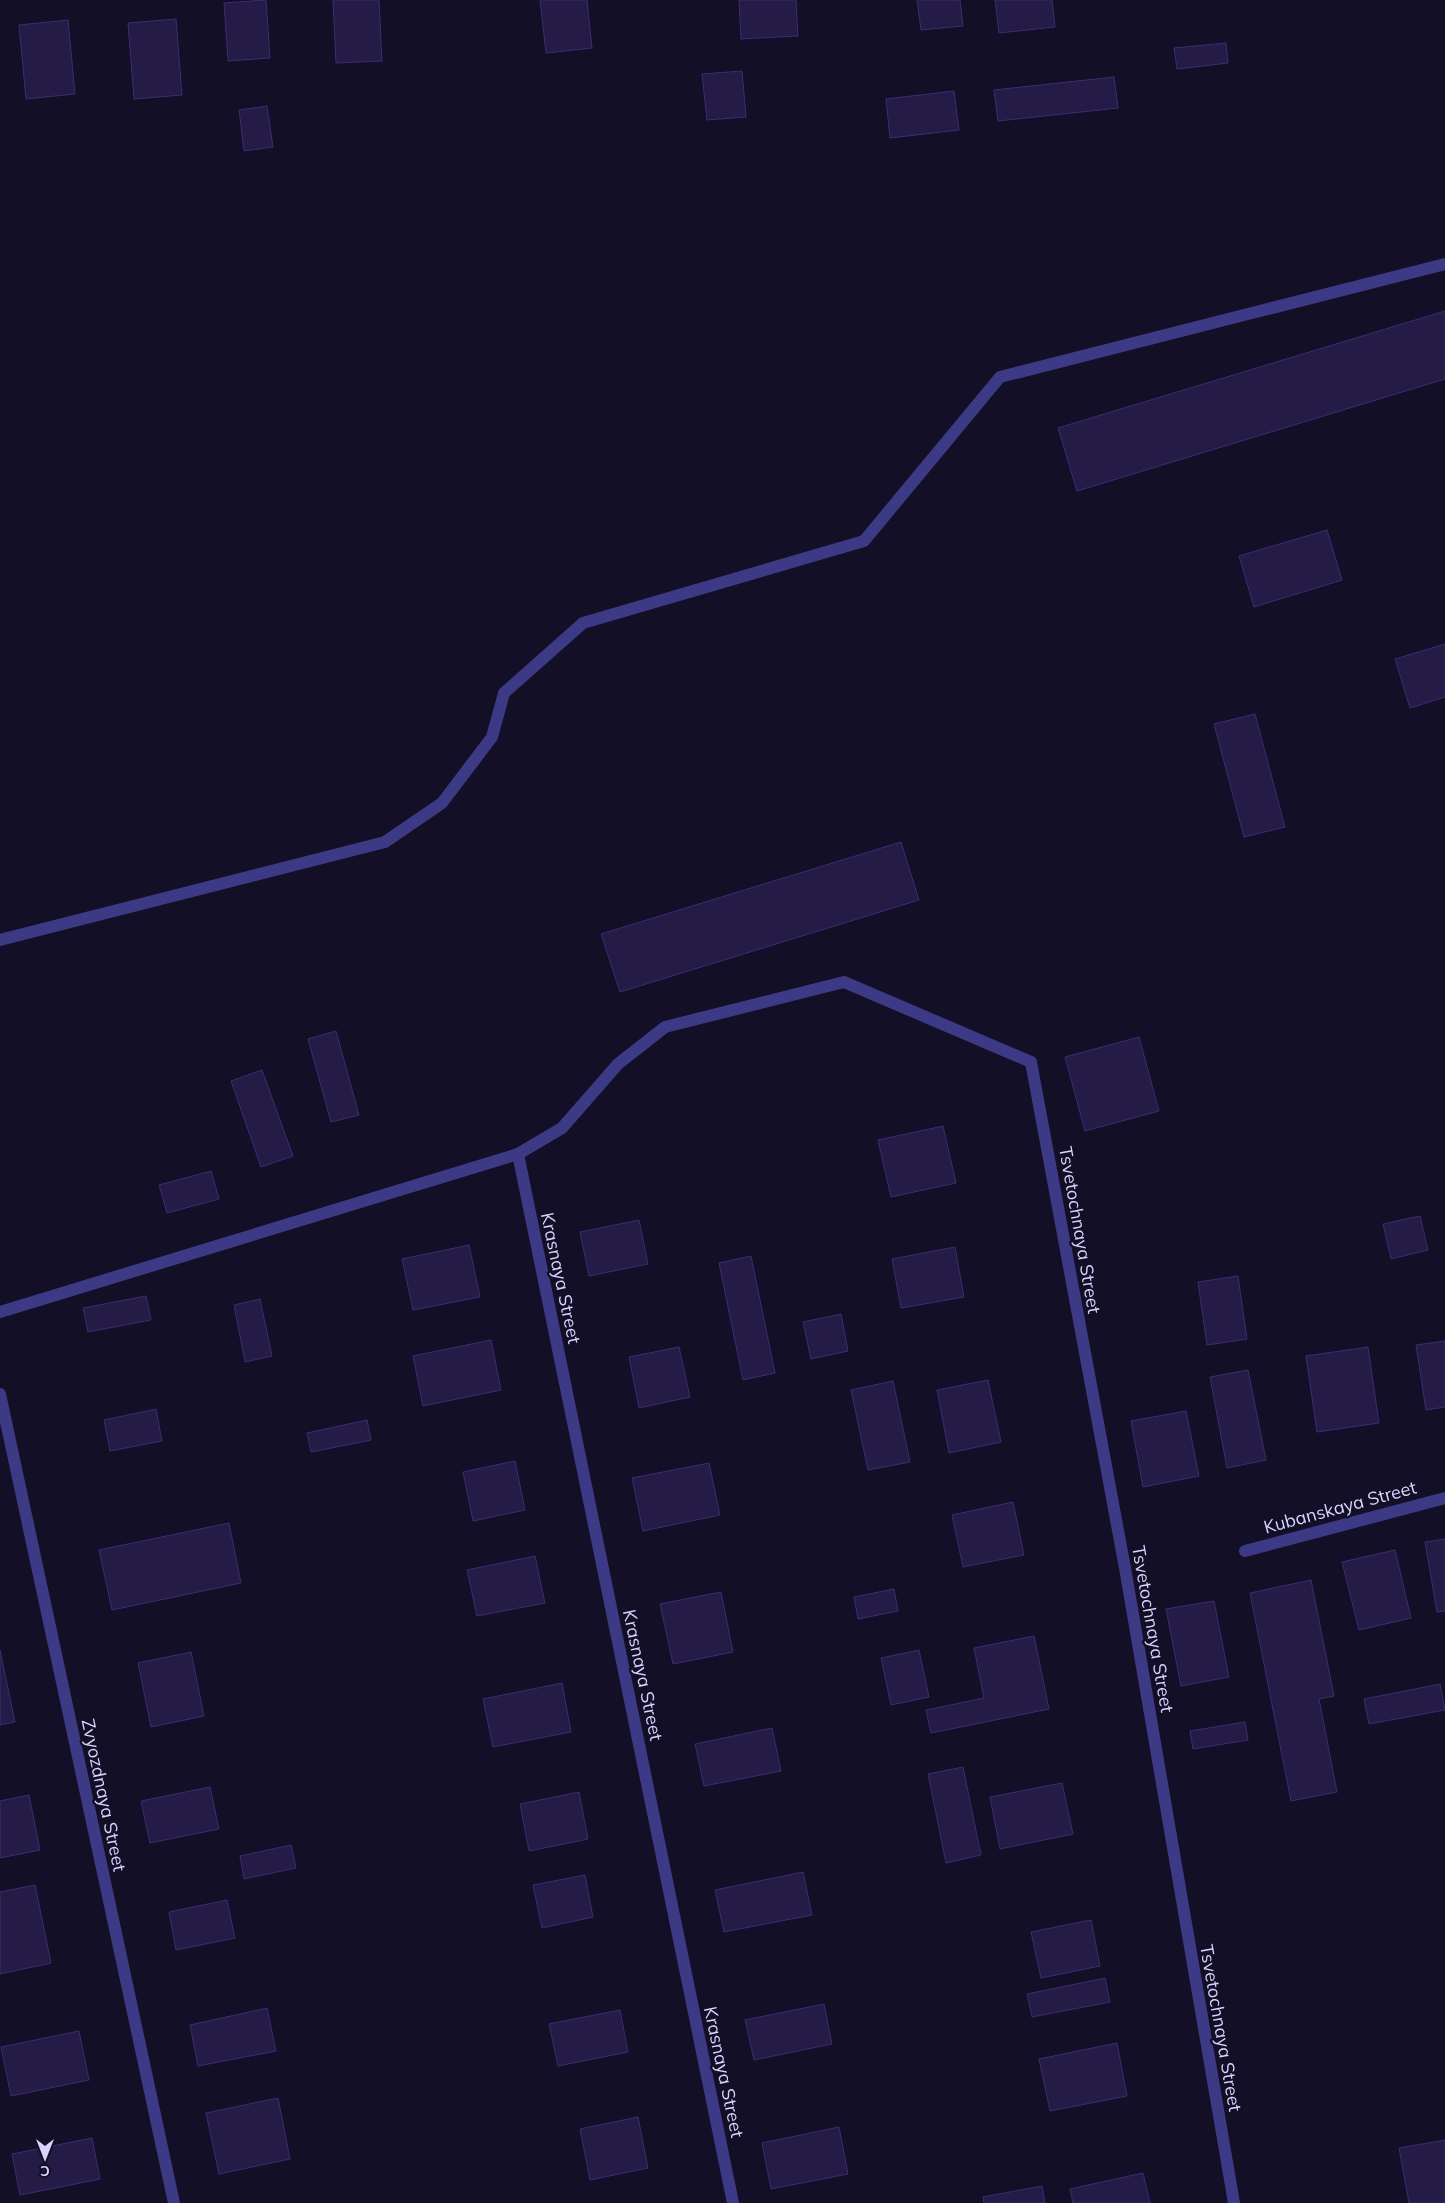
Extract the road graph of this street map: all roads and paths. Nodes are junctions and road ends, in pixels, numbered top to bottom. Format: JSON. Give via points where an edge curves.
{"nodes":[{"id":1,"x":1445,"y":264,"type":"edge"},
{"id":2,"x":0,"y":940,"type":"edge"},
{"id":3,"x":518,"y":1154,"type":"junction"},
{"id":4,"x":0,"y":1312,"type":"edge"},
{"id":5,"x":0,"y":1394,"type":"edge"},
{"id":6,"x":1445,"y":1498,"type":"edge"},
{"id":7,"x":1245,"y":1551,"type":"dead end"},
{"id":8,"x":174,"y":2203,"type":"edge"},
{"id":9,"x":733,"y":2203,"type":"edge"},
{"id":10,"x":1234,"y":2203,"type":"edge"}],
"edges":[{"from":1,"to":2,"type":"street","via":[[1000,377],[864,541],[583,623],[504,693],[492,737],[442,803],[385,842]]},
{"from":3,"to":4,"type":"street"},
{"from":3,"to":9,"type":"street","name":"Krasnaya Street"},
{"from":3,"to":10,"type":"street","name":"Tsvetochnaya Street","via":[[562,1128],[618,1064],[665,1027],[844,982],[1031,1062],[1126,1578]]},
{"from":5,"to":8,"type":"street","name":"Zvyozdnaya Street"},
{"from":6,"to":7,"type":"street","name":"Kubanskaya Street"}]}
